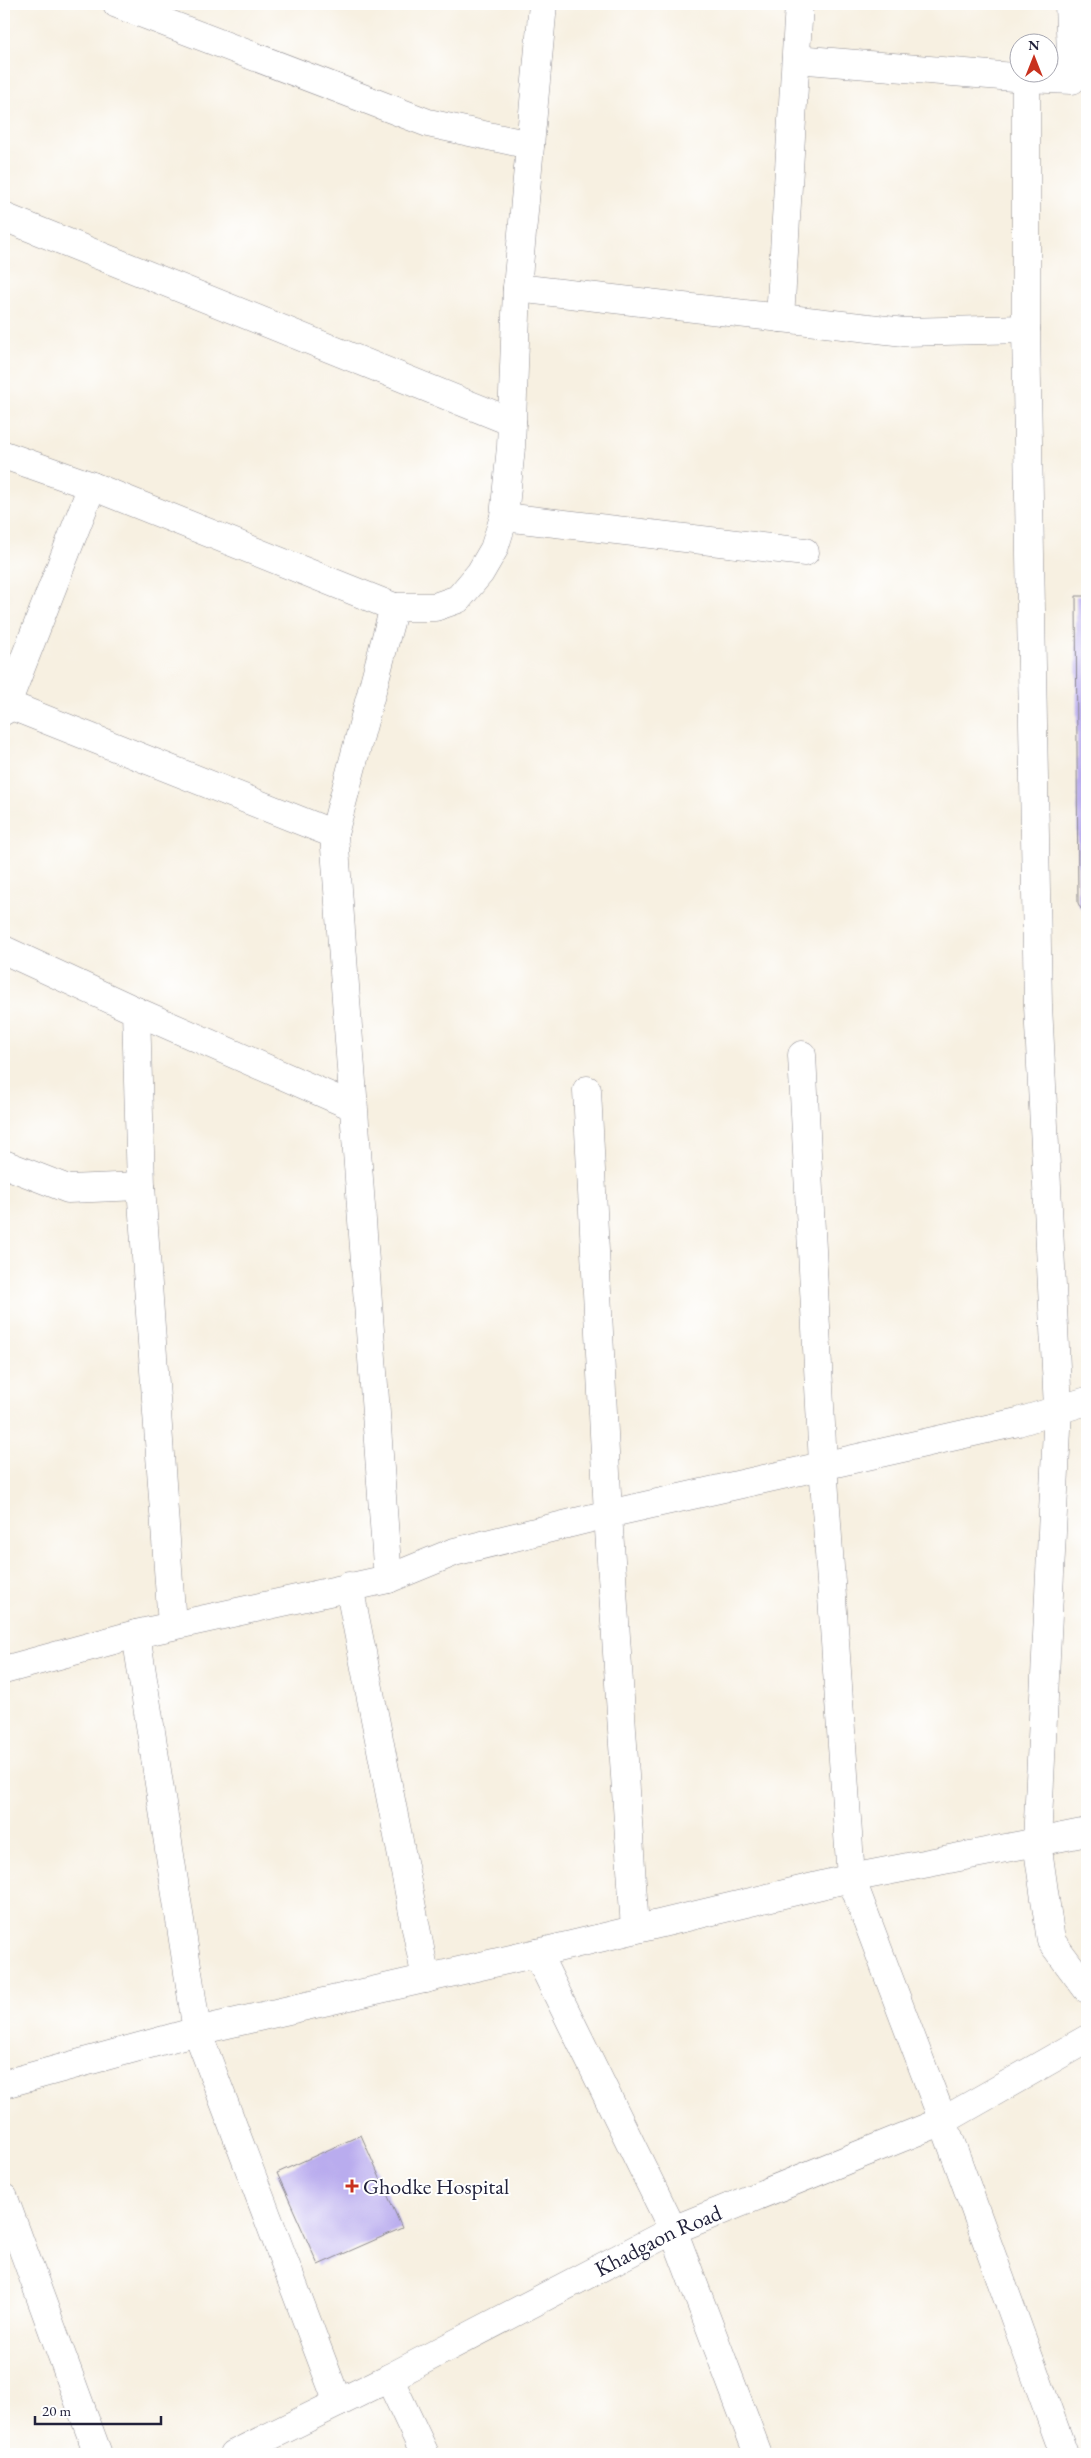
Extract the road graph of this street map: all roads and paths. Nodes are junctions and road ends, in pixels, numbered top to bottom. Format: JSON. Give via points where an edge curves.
{"nodes":[{"id":1,"x":117,"y":4,"type":"edge"},
{"id":2,"x":543,"y":4,"type":"edge"},
{"id":3,"x":799,"y":4,"type":"edge"},
{"id":4,"x":1069,"y":4,"type":"edge"},
{"id":5,"x":796,"y":59,"type":"junction"},
{"id":6,"x":1008,"y":77,"type":"edge"},
{"id":7,"x":1058,"y":80,"type":"edge"},
{"id":8,"x":1080,"y":81,"type":"edge"},
{"id":9,"x":1026,"y":82,"type":"edge"},
{"id":10,"x":530,"y":145,"type":"junction"},
{"id":11,"x":4,"y":217,"type":"edge"},
{"id":12,"x":517,"y":288,"type":"junction"},
{"id":13,"x":780,"y":318,"type":"junction"},
{"id":14,"x":1026,"y":329,"type":"junction"},
{"id":15,"x":512,"y":422,"type":"junction"},
{"id":16,"x":4,"y":455,"type":"edge"},
{"id":17,"x":92,"y":486,"type":"junction"},
{"id":18,"x":504,"y":517,"type":"junction"},
{"id":19,"x":805,"y":552,"type":"dead end"},
{"id":20,"x":394,"y":607,"type":"junction"},
{"id":21,"x":5,"y":706,"type":"edge"},
{"id":22,"x":334,"y":834,"type":"junction"},
{"id":23,"x":4,"y":950,"type":"edge"},
{"id":24,"x":136,"y":1011,"type":"junction"},
{"id":25,"x":802,"y":1054,"type":"dead end"},
{"id":26,"x":588,"y":1090,"type":"dead end"},
{"id":27,"x":352,"y":1106,"type":"junction"},
{"id":28,"x":4,"y":1164,"type":"edge"},
{"id":29,"x":141,"y":1186,"type":"junction"},
{"id":30,"x":1087,"y":1401,"type":"edge"},
{"id":31,"x":1058,"y":1408,"type":"junction"},
{"id":32,"x":823,"y":1464,"type":"junction"},
{"id":33,"x":608,"y":1514,"type":"junction"},
{"id":34,"x":388,"y":1579,"type":"junction"},
{"id":35,"x":349,"y":1586,"type":"junction"},
{"id":36,"x":172,"y":1625,"type":"junction"},
{"id":37,"x":136,"y":1634,"type":"junction"},
{"id":38,"x":4,"y":1670,"type":"edge"},
{"id":39,"x":1087,"y":1832,"type":"edge"},
{"id":40,"x":1037,"y":1842,"type":"junction"},
{"id":41,"x":851,"y":1878,"type":"junction"},
{"id":42,"x":635,"y":1929,"type":"junction"},
{"id":43,"x":537,"y":1953,"type":"junction"},
{"id":44,"x":426,"y":1979,"type":"junction"},
{"id":45,"x":1087,"y":1989,"type":"edge"},
{"id":46,"x":197,"y":2031,"type":"junction"},
{"id":47,"x":1087,"y":2040,"type":"edge"},
{"id":48,"x":4,"y":2084,"type":"edge"},
{"id":49,"x":943,"y":2121,"type":"junction"},
{"id":50,"x":4,"y":2198,"type":"edge"},
{"id":51,"x":673,"y":2230,"type":"junction"},
{"id":52,"x":389,"y":2378,"type":"junction"},
{"id":53,"x":338,"y":2404,"type":"junction"},
{"id":54,"x":98,"y":2454,"type":"edge"},
{"id":55,"x":234,"y":2454,"type":"edge"},
{"id":56,"x":425,"y":2454,"type":"edge"},
{"id":57,"x":758,"y":2454,"type":"edge"},
{"id":58,"x":1064,"y":2454,"type":"edge"}],
"edges":[{"from":1,"to":10,"type":"street","via":[[428,123]]},
{"from":2,"to":10,"type":"street"},
{"from":3,"to":5,"type":"street"},
{"from":4,"to":8,"type":"street"},
{"from":5,"to":6,"type":"street"},
{"from":5,"to":13,"type":"street"},
{"from":7,"to":8,"type":"street"},
{"from":9,"to":14,"type":"street"},
{"from":10,"to":12,"type":"street"},
{"from":11,"to":15,"type":"street"},
{"from":12,"to":13,"type":"street"},
{"from":12,"to":15,"type":"street"},
{"from":13,"to":14,"type":"street","via":[[904,332]]},
{"from":14,"to":31,"type":"street","via":[[1038,1005]]},
{"from":15,"to":18,"type":"street"},
{"from":16,"to":17,"type":"street"},
{"from":17,"to":20,"type":"street"},
{"from":17,"to":21,"type":"street"},
{"from":18,"to":19,"type":"street"},
{"from":18,"to":20,"type":"street","via":[[494,549],[480,573],[458,599],[435,607]]},
{"from":20,"to":22,"type":"street"},
{"from":21,"to":22,"type":"street"},
{"from":22,"to":27,"type":"street"},
{"from":23,"to":24,"type":"street"},
{"from":24,"to":27,"type":"street"},
{"from":24,"to":29,"type":"street"},
{"from":25,"to":32,"type":"street"},
{"from":26,"to":33,"type":"street"},
{"from":27,"to":34,"type":"street"},
{"from":28,"to":29,"type":"street","via":[[68,1189]]},
{"from":29,"to":36,"type":"street"},
{"from":30,"to":31,"type":"street"},
{"from":31,"to":32,"type":"street","via":[[1018,1422]]},
{"from":31,"to":40,"type":"street"},
{"from":32,"to":33,"type":"street"},
{"from":32,"to":41,"type":"street"},
{"from":33,"to":34,"type":"street","via":[[454,1552]]},
{"from":33,"to":42,"type":"street"},
{"from":34,"to":35,"type":"street"},
{"from":35,"to":36,"type":"street"},
{"from":35,"to":44,"type":"street"},
{"from":36,"to":37,"type":"street"},
{"from":37,"to":38,"type":"street"},
{"from":37,"to":46,"type":"street"},
{"from":39,"to":40,"type":"street"},
{"from":40,"to":41,"type":"street"},
{"from":40,"to":45,"type":"street","via":[[1051,1942]]},
{"from":41,"to":42,"type":"street"},
{"from":41,"to":49,"type":"street"},
{"from":42,"to":43,"type":"street"},
{"from":43,"to":44,"type":"street"},
{"from":43,"to":51,"type":"street"},
{"from":44,"to":46,"type":"street"},
{"from":46,"to":48,"type":"street"},
{"from":46,"to":53,"type":"street"},
{"from":47,"to":49,"type":"street","name":"Khadgaon Road"},
{"from":49,"to":51,"type":"street","name":"Khadgaon Road"},
{"from":49,"to":58,"type":"street"},
{"from":50,"to":54,"type":"street"},
{"from":51,"to":52,"type":"street","name":"Khadgaon Road"},
{"from":51,"to":57,"type":"street"},
{"from":52,"to":53,"type":"street","name":"Khadgaon Road"},
{"from":52,"to":56,"type":"street"},
{"from":53,"to":55,"type":"street","name":"Khadgaon Road"}]}
